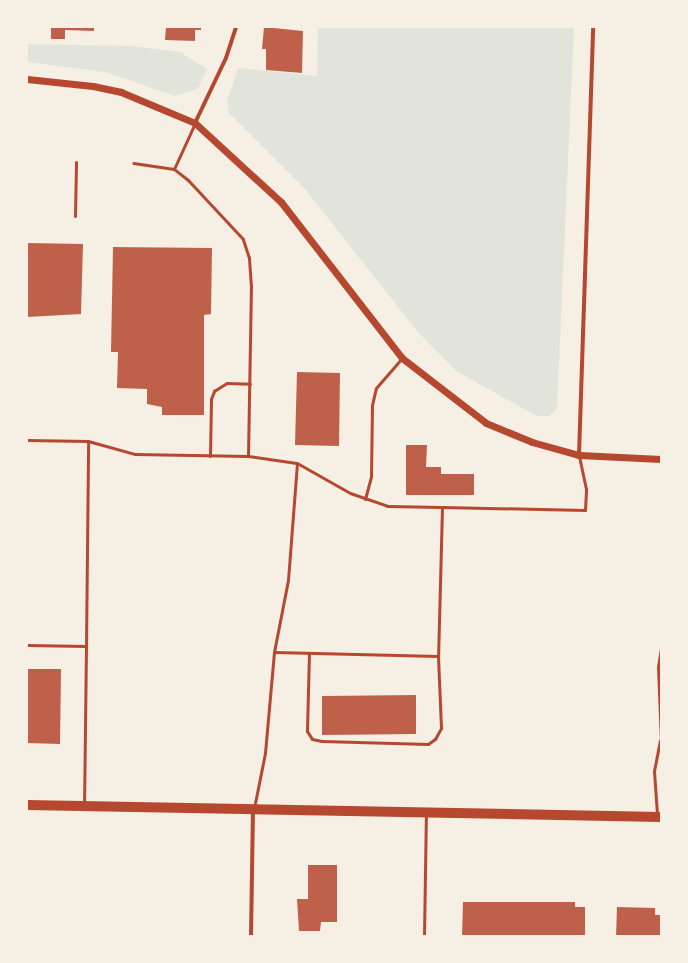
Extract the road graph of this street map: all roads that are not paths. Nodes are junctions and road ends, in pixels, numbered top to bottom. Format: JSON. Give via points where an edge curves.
{"nodes":[{"id":1,"x":236,"y":27,"type":"edge"},
{"id":2,"x":592,"y":27,"type":"edge"},
{"id":3,"x":27,"y":79,"type":"edge"},
{"id":4,"x":195,"y":123,"type":"junction"},
{"id":5,"x":76,"y":162,"type":"dead end"},
{"id":6,"x":133,"y":163,"type":"dead end"},
{"id":7,"x":174,"y":169,"type":"junction"},
{"id":8,"x":75,"y":216,"type":"dead end"},
{"id":9,"x":402,"y":358,"type":"junction"},
{"id":10,"x":250,"y":384,"type":"junction"},
{"id":11,"x":27,"y":440,"type":"edge"},
{"id":12,"x":88,"y":441,"type":"junction"},
{"id":13,"x":579,"y":455,"type":"junction"},
{"id":14,"x":210,"y":456,"type":"junction"},
{"id":15,"x":248,"y":456,"type":"junction"},
{"id":16,"x":661,"y":459,"type":"edge"},
{"id":17,"x":297,"y":463,"type":"junction"},
{"id":18,"x":365,"y":499,"type":"junction"},
{"id":19,"x":442,"y":507,"type":"junction"},
{"id":20,"x":27,"y":644,"type":"edge"},
{"id":21,"x":86,"y":646,"type":"junction"},
{"id":22,"x":661,"y":648,"type":"edge"},
{"id":23,"x":274,"y":652,"type":"junction"},
{"id":24,"x":310,"y":653,"type":"junction"},
{"id":25,"x":438,"y":656,"type":"junction"},
{"id":26,"x":661,"y":741,"type":"edge"},
{"id":27,"x":27,"y":805,"type":"edge"},
{"id":28,"x":84,"y":806,"type":"junction"},
{"id":29,"x":253,"y":810,"type":"junction"},
{"id":30,"x":426,"y":812,"type":"junction"},
{"id":31,"x":659,"y":817,"type":"edge"},
{"id":32,"x":251,"y":936,"type":"edge"},
{"id":33,"x":424,"y":936,"type":"edge"}],
"edges":[{"from":1,"to":4,"type":"street","via":[[226,58]]},
{"from":2,"to":13,"type":"street"},
{"from":3,"to":4,"type":"street","via":[[93,86],[121,92]]},
{"from":4,"to":7,"type":"lane"},
{"from":4,"to":9,"type":"street","via":[[281,202]]},
{"from":5,"to":8,"type":"lane"},
{"from":6,"to":7,"type":"lane"},
{"from":7,"to":10,"type":"lane","via":[[188,180],[243,239],[249,258],[251,287]]},
{"from":9,"to":13,"type":"street","via":[[441,392],[486,423],[532,442]]},
{"from":9,"to":18,"type":"lane","via":[[376,388],[371,476]]},
{"from":10,"to":14,"type":"lane","via":[[227,384],[214,392],[211,399]]},
{"from":10,"to":15,"type":"lane"},
{"from":11,"to":12,"type":"lane"},
{"from":12,"to":14,"type":"lane","via":[[135,454]]},
{"from":12,"to":21,"type":"lane"},
{"from":13,"to":16,"type":"street"},
{"from":13,"to":19,"type":"lane","via":[[586,490],[585,510]]},
{"from":14,"to":15,"type":"lane"},
{"from":15,"to":17,"type":"lane"},
{"from":17,"to":18,"type":"lane"},
{"from":17,"to":23,"type":"lane","via":[[288,580]]},
{"from":18,"to":19,"type":"lane","via":[[387,506]]},
{"from":19,"to":25,"type":"lane"},
{"from":20,"to":21,"type":"lane"},
{"from":21,"to":28,"type":"lane"},
{"from":22,"to":26,"type":"lane"},
{"from":23,"to":24,"type":"lane"},
{"from":23,"to":29,"type":"lane","via":[[265,753]]},
{"from":24,"to":25,"type":"lane"},
{"from":24,"to":25,"type":"lane","via":[[307,731],[312,739],[428,744],[435,739],[441,728]]},
{"from":26,"to":31,"type":"lane","via":[[654,771]]},
{"from":27,"to":28,"type":"main road"},
{"from":28,"to":29,"type":"main road"},
{"from":29,"to":30,"type":"main road"},
{"from":29,"to":32,"type":"street"},
{"from":30,"to":31,"type":"main road"},
{"from":30,"to":33,"type":"lane"}]}
